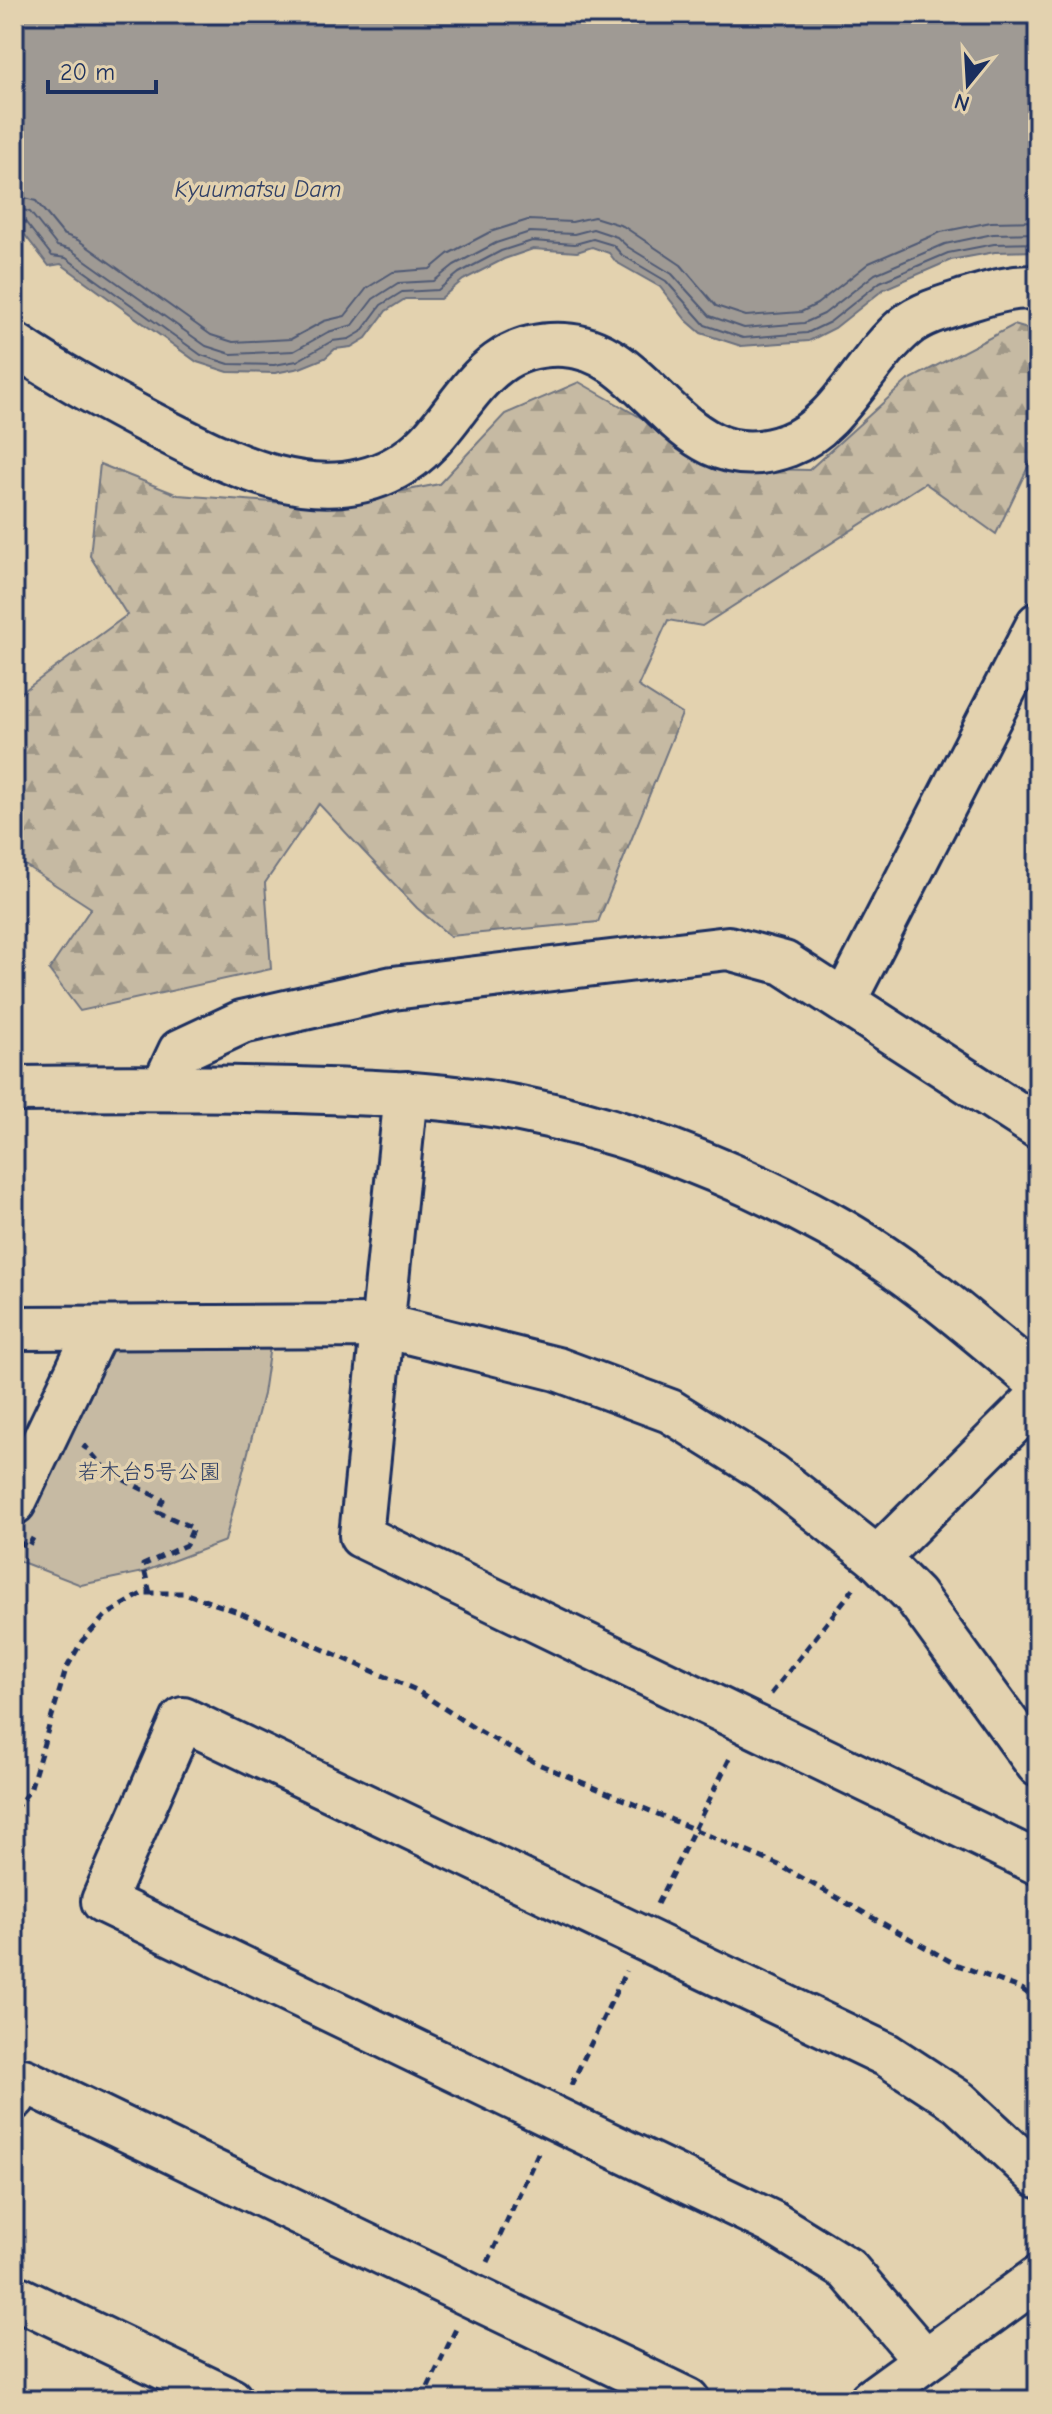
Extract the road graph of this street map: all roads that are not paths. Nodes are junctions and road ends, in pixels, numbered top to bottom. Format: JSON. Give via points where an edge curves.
{"nodes":[{"id":1,"x":1038,"y":288,"type":"edge"},
{"id":2,"x":14,"y":344,"type":"edge"},
{"id":3,"x":1038,"y":624,"type":"edge"},
{"id":4,"x":845,"y":1000,"type":"junction"},
{"id":5,"x":163,"y":1087,"type":"junction"},
{"id":6,"x":14,"y":1089,"type":"edge"},
{"id":7,"x":406,"y":1093,"type":"junction"},
{"id":8,"x":1038,"y":1127,"type":"edge"},
{"id":9,"x":384,"y":1326,"type":"junction"},
{"id":10,"x":14,"y":1328,"type":"edge"},
{"id":11,"x":97,"y":1329,"type":"junction"},
{"id":12,"x":1038,"y":1381,"type":"edge"},
{"id":13,"x":1038,"y":1398,"type":"edge"},
{"id":14,"x":25,"y":1519,"type":"edge"},
{"id":15,"x":877,"y":1558,"type":"junction"},
{"id":16,"x":1038,"y":1765,"type":"edge"},
{"id":17,"x":1038,"y":1863,"type":"edge"},
{"id":18,"x":14,"y":2098,"type":"edge"},
{"id":19,"x":1038,"y":2176,"type":"edge"},
{"id":20,"x":1038,"y":2278,"type":"edge"},
{"id":21,"x":14,"y":2296,"type":"edge"},
{"id":22,"x":925,"y":2360,"type":"junction"},
{"id":23,"x":231,"y":2400,"type":"edge"},
{"id":24,"x":688,"y":2400,"type":"edge"},
{"id":25,"x":871,"y":2400,"type":"edge"}],
"edges":[{"from":1,"to":2,"type":"street","via":[[982,295],[907,324],[823,421],[791,445],[756,455],[724,449],[694,435],[613,360],[567,345],[532,347],[494,364],[422,447],[396,468],[360,481],[327,485],[252,471],[207,452],[64,378]]},
{"from":3,"to":4,"type":"street"},
{"from":4,"to":5,"type":"street","via":[[784,963],[728,948],[657,954],[393,988],[242,1022],[180,1051]]},
{"from":4,"to":8,"type":"street"},
{"from":5,"to":6,"type":"street"},
{"from":5,"to":7,"type":"street"},
{"from":7,"to":9,"type":"street"},
{"from":7,"to":12,"type":"street","via":[[521,1109],[621,1136],[722,1172],[832,1226],[936,1296]]},
{"from":9,"to":11,"type":"street"},
{"from":9,"to":15,"type":"street","via":[[557,1369],[670,1411],[771,1474]]},
{"from":9,"to":17,"type":"street","via":[[361,1536]]},
{"from":10,"to":11,"type":"street"},
{"from":11,"to":14,"type":"street"},
{"from":13,"to":15,"type":"street"},
{"from":15,"to":16,"type":"street","via":[[915,1596]]},
{"from":18,"to":24,"type":"street","via":[[23,2080]]},
{"from":19,"to":22,"type":"street","via":[[959,2102],[887,2055],[183,1719],[103,1901],[771,2222],[847,2269]]},
{"from":20,"to":22,"type":"street"},
{"from":21,"to":23,"type":"street"},
{"from":22,"to":25,"type":"street"}]}
